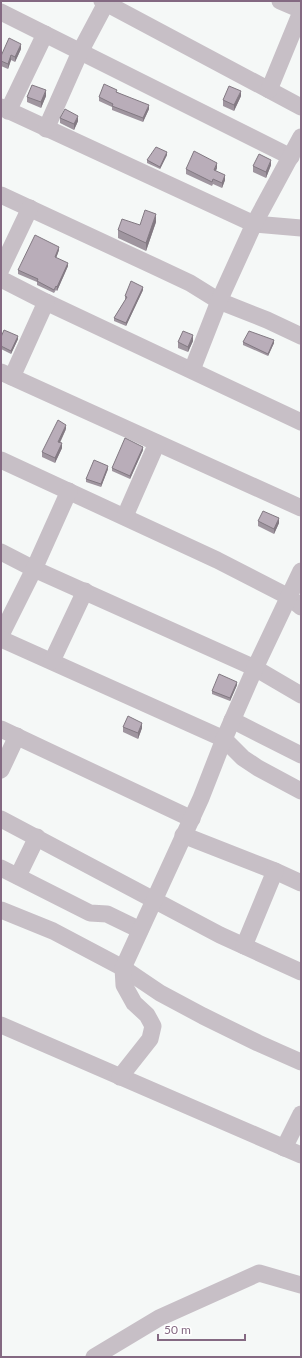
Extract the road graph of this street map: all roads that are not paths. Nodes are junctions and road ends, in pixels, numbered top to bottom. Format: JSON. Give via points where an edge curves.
{"nodes":[{"id":1,"x":280,"y":1,"type":"edge"},
{"id":2,"x":104,"y":2,"type":"edge"},
{"id":3,"x":301,"y":11,"type":"edge"},
{"id":4,"x":1,"y":12,"type":"edge"},
{"id":5,"x":45,"y":34,"type":"junction"},
{"id":6,"x":80,"y":52,"type":"junction"},
{"id":7,"x":269,"y":90,"type":"junction"},
{"id":8,"x":301,"y":107,"type":"edge"},
{"id":9,"x":4,"y":109,"type":"edge"},
{"id":10,"x":46,"y":129,"type":"junction"},
{"id":11,"x":301,"y":137,"type":"edge"},
{"id":12,"x":291,"y":157,"type":"junction"},
{"id":13,"x":1,"y":195,"type":"edge"},
{"id":14,"x":30,"y":208,"type":"junction"},
{"id":15,"x":254,"y":224,"type":"junction"},
{"id":16,"x":301,"y":228,"type":"edge"},
{"id":17,"x":1,"y":269,"type":"edge"},
{"id":18,"x":1,"y":279,"type":"edge"},
{"id":19,"x":219,"y":300,"type":"junction"},
{"id":20,"x":46,"y":302,"type":"junction"},
{"id":21,"x":301,"y":336,"type":"edge"},
{"id":22,"x":192,"y":370,"type":"junction"},
{"id":23,"x":7,"y":374,"type":"edge"},
{"id":24,"x":301,"y":422,"type":"edge"},
{"id":25,"x":157,"y":443,"type":"junction"},
{"id":26,"x":1,"y":460,"type":"edge"},
{"id":27,"x":69,"y":491,"type":"junction"},
{"id":28,"x":301,"y":508,"type":"edge"},
{"id":29,"x":125,"y":516,"type":"junction"},
{"id":30,"x":1,"y":552,"type":"edge"},
{"id":31,"x":34,"y":569,"type":"junction"},
{"id":32,"x":301,"y":571,"type":"edge"},
{"id":33,"x":85,"y":591,"type":"junction"},
{"id":34,"x":295,"y":602,"type":"edge"},
{"id":35,"x":1,"y":635,"type":"edge"},
{"id":36,"x":1,"y":639,"type":"edge"},
{"id":37,"x":52,"y":661,"type":"junction"},
{"id":38,"x":255,"y":668,"type":"junction"},
{"id":39,"x":301,"y":695,"type":"edge"},
{"id":40,"x":232,"y":720,"type":"junction"},
{"id":41,"x":1,"y":729,"type":"edge"},
{"id":42,"x":17,"y":736,"type":"junction"},
{"id":43,"x":224,"y":739,"type":"junction"},
{"id":44,"x":301,"y":755,"type":"edge"},
{"id":45,"x":1,"y":770,"type":"edge"},
{"id":46,"x":301,"y":791,"type":"edge"},
{"id":47,"x":1,"y":819,"type":"edge"},
{"id":48,"x":192,"y":819,"type":"junction"},
{"id":49,"x":184,"y":835,"type":"junction"},
{"id":50,"x":37,"y":837,"type":"junction"},
{"id":51,"x":1,"y":868,"type":"edge"},
{"id":52,"x":275,"y":871,"type":"junction"},
{"id":53,"x":18,"y":876,"type":"junction"},
{"id":54,"x":299,"y":878,"type":"edge"},
{"id":55,"x":154,"y":900,"type":"junction"},
{"id":56,"x":1,"y":910,"type":"edge"},
{"id":57,"x":140,"y":930,"type":"junction"},
{"id":58,"x":244,"y":946,"type":"junction"},
{"id":59,"x":123,"y":968,"type":"junction"},
{"id":60,"x":301,"y":972,"type":"edge"},
{"id":61,"x":1,"y":1025,"type":"edge"},
{"id":62,"x":301,"y":1062,"type":"edge"},
{"id":63,"x":120,"y":1077,"type":"junction"},
{"id":64,"x":301,"y":1114,"type":"edge"},
{"id":65,"x":284,"y":1148,"type":"junction"},
{"id":66,"x":301,"y":1156,"type":"edge"},
{"id":67,"x":301,"y":1285,"type":"edge"},
{"id":68,"x":94,"y":1357,"type":"edge"}],
"edges":[{"from":1,"to":3,"type":"street"},
{"from":2,"to":6,"type":"street"},
{"from":2,"to":7,"type":"street"},
{"from":3,"to":7,"type":"street"},
{"from":4,"to":5,"type":"street"},
{"from":5,"to":6,"type":"street"},
{"from":5,"to":9,"type":"street"},
{"from":6,"to":10,"type":"street"},
{"from":6,"to":12,"type":"street"},
{"from":7,"to":8,"type":"street"},
{"from":9,"to":10,"type":"street"},
{"from":10,"to":15,"type":"street"},
{"from":11,"to":12,"type":"street"},
{"from":12,"to":15,"type":"street"},
{"from":13,"to":14,"type":"street"},
{"from":14,"to":17,"type":"street"},
{"from":14,"to":19,"type":"street"},
{"from":15,"to":16,"type":"street"},
{"from":15,"to":19,"type":"street"},
{"from":18,"to":20,"type":"street"},
{"from":19,"to":21,"type":"street"},
{"from":19,"to":22,"type":"street"},
{"from":20,"to":22,"type":"street"},
{"from":20,"to":23,"type":"street"},
{"from":22,"to":24,"type":"street"},
{"from":23,"to":25,"type":"street"},
{"from":25,"to":28,"type":"street"},
{"from":25,"to":29,"type":"street"},
{"from":26,"to":27,"type":"street"},
{"from":27,"to":29,"type":"street"},
{"from":27,"to":31,"type":"street"},
{"from":29,"to":34,"type":"street"},
{"from":30,"to":31,"type":"street"},
{"from":31,"to":33,"type":"street"},
{"from":31,"to":35,"type":"street"},
{"from":32,"to":34,"type":"street"},
{"from":33,"to":37,"type":"street"},
{"from":33,"to":38,"type":"street"},
{"from":34,"to":38,"type":"street"},
{"from":36,"to":37,"type":"street"},
{"from":37,"to":43,"type":"street"},
{"from":38,"to":39,"type":"street"},
{"from":38,"to":40,"type":"street"},
{"from":40,"to":43,"type":"street"},
{"from":40,"to":44,"type":"street"},
{"from":41,"to":42,"type":"street"},
{"from":42,"to":45,"type":"street"},
{"from":42,"to":48,"type":"street"},
{"from":43,"to":46,"type":"street","via":[[243,758]]},
{"from":43,"to":48,"type":"street"},
{"from":47,"to":50,"type":"street"},
{"from":48,"to":49,"type":"street"},
{"from":49,"to":52,"type":"street"},
{"from":49,"to":55,"type":"street"},
{"from":50,"to":53,"type":"street"},
{"from":50,"to":55,"type":"street"},
{"from":51,"to":53,"type":"street"},
{"from":52,"to":54,"type":"street"},
{"from":52,"to":58,"type":"street"},
{"from":53,"to":57,"type":"street","via":[[90,913],[107,914]]},
{"from":55,"to":57,"type":"street"},
{"from":55,"to":58,"type":"street"},
{"from":56,"to":59,"type":"street","via":[[53,931]]},
{"from":57,"to":59,"type":"street"},
{"from":58,"to":60,"type":"street"},
{"from":59,"to":62,"type":"street","via":[[160,993],[203,1016]]},
{"from":59,"to":63,"type":"street","via":[[124,985],[134,1003],[147,1015],[153,1026],[150,1039]]},
{"from":61,"to":63,"type":"street"},
{"from":63,"to":65,"type":"street"},
{"from":64,"to":65,"type":"street"},
{"from":65,"to":66,"type":"street"},
{"from":67,"to":68,"type":"street","via":[[260,1274],[159,1318]]}]}
